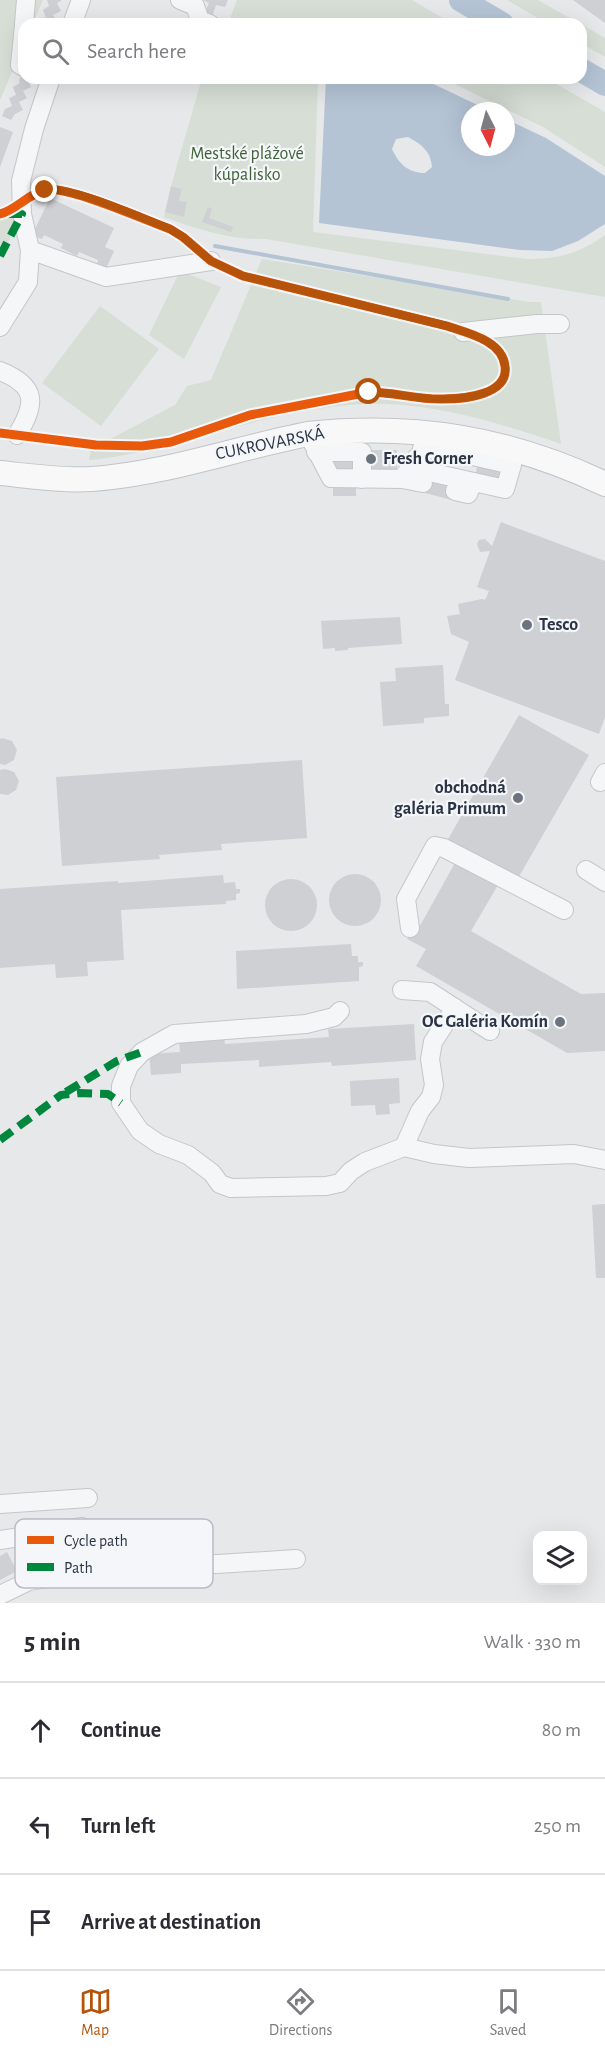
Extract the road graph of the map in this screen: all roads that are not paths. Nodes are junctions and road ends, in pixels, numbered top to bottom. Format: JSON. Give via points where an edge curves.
{"nodes":[{"id":1,"x":26,"y":0,"type":"edge"},
{"id":2,"x":81,"y":0,"type":"edge"},
{"id":3,"x":180,"y":0,"type":"edge"},
{"id":4,"x":24,"y":18,"type":"edge"},
{"id":5,"x":74,"y":18,"type":"edge"},
{"id":6,"x":199,"y":18,"type":"edge"},
{"id":7,"x":49,"y":84,"type":"edge"},
{"id":8,"x":30,"y":250,"type":"junction"},
{"id":9,"x":211,"y":261,"type":"dead end"},
{"id":10,"x":560,"y":324,"type":"dead end"},
{"id":11,"x":0,"y":327,"type":"edge"},
{"id":12,"x":463,"y":332,"type":"dead end"},
{"id":13,"x":0,"y":371,"type":"edge"},
{"id":14,"x":17,"y":435,"type":"dead end"},
{"id":15,"x":424,"y":440,"type":"junction"},
{"id":16,"x":315,"y":449,"type":"junction"},
{"id":17,"x":464,"y":454,"type":"junction"},
{"id":18,"x":494,"y":461,"type":"junction"},
{"id":19,"x":407,"y":472,"type":"junction"},
{"id":20,"x":0,"y":473,"type":"edge"},
{"id":21,"x":423,"y":483,"type":"dead end"},
{"id":22,"x":605,"y":484,"type":"edge"},
{"id":23,"x":478,"y":486,"type":"junction"},
{"id":24,"x":586,"y":870,"type":"dead end"},
{"id":25,"x":605,"y":882,"type":"edge"},
{"id":26,"x":564,"y":910,"type":"dead end"},
{"id":27,"x":410,"y":928,"type":"dead end"},
{"id":28,"x":402,"y":990,"type":"dead end"},
{"id":29,"x":455,"y":1008,"type":"junction"},
{"id":30,"x":340,"y":1011,"type":"dead end"},
{"id":31,"x":490,"y":1030,"type":"dead end"},
{"id":32,"x":404,"y":1147,"type":"junction"},
{"id":33,"x":605,"y":1160,"type":"edge"},
{"id":34,"x":88,"y":1498,"type":"dead end"},
{"id":35,"x":0,"y":1504,"type":"edge"},
{"id":36,"x":15,"y":1538,"type":"edge"},
{"id":37,"x":0,"y":1540,"type":"edge"},
{"id":38,"x":296,"y":1559,"type":"dead end"},
{"id":39,"x":213,"y":1565,"type":"edge"},
{"id":40,"x":15,"y":1588,"type":"edge"},
{"id":41,"x":0,"y":1595,"type":"edge"}],
"edges":[{"from":1,"to":4,"type":"lane"},
{"from":2,"to":5,"type":"lane"},
{"from":3,"to":6,"type":"lane","via":[[195,6]]},
{"from":7,"to":8,"type":"lane","via":[[21,181],[22,214]]},
{"from":8,"to":9,"type":"lane","via":[[106,277]]},
{"from":8,"to":11,"type":"lane","via":[[28,282]]},
{"from":10,"to":12,"type":"lane"},
{"from":13,"to":14,"type":"lane","via":[[27,388],[32,403]]},
{"from":15,"to":16,"type":"main road","name":"CUKROVARSKÁ","via":[[335,432]]},
{"from":15,"to":17,"type":"lane"},
{"from":15,"to":19,"type":"lane"},
{"from":15,"to":22,"type":"main road","name":"CUKROVARSKÁ","via":[[480,440],[569,467]]},
{"from":16,"to":19,"type":"lane","via":[[362,470]]},
{"from":16,"to":20,"type":"main road","name":"CUKROVARSKÁ","via":[[101,478]]},
{"from":17,"to":18,"type":"lane"},
{"from":17,"to":23,"type":"lane"},
{"from":18,"to":23,"type":"lane"},
{"from":18,"to":23,"type":"lane","via":[[512,465]]},
{"from":19,"to":21,"type":"lane"},
{"from":19,"to":23,"type":"lane"},
{"from":24,"to":25,"type":"lane"},
{"from":26,"to":27,"type":"lane","via":[[435,846],[406,899]]},
{"from":28,"to":29,"type":"lane","via":[[430,992]]},
{"from":29,"to":31,"type":"lane"},
{"from":29,"to":32,"type":"lane","via":[[433,1042],[431,1097],[420,1111]]},
{"from":30,"to":32,"type":"lane","via":[[334,1017],[306,1024],[174,1034],[142,1052],[129,1066],[121,1086],[120,1103],[140,1131],[159,1144],[188,1155],[220,1184],[231,1188],[340,1184],[365,1162]]},
{"from":32,"to":33,"type":"lane","via":[[469,1158],[574,1154]]},
{"from":34,"to":35,"type":"lane"},
{"from":36,"to":37,"type":"lane"},
{"from":38,"to":39,"type":"lane"},
{"from":40,"to":41,"type":"lane"}]}
